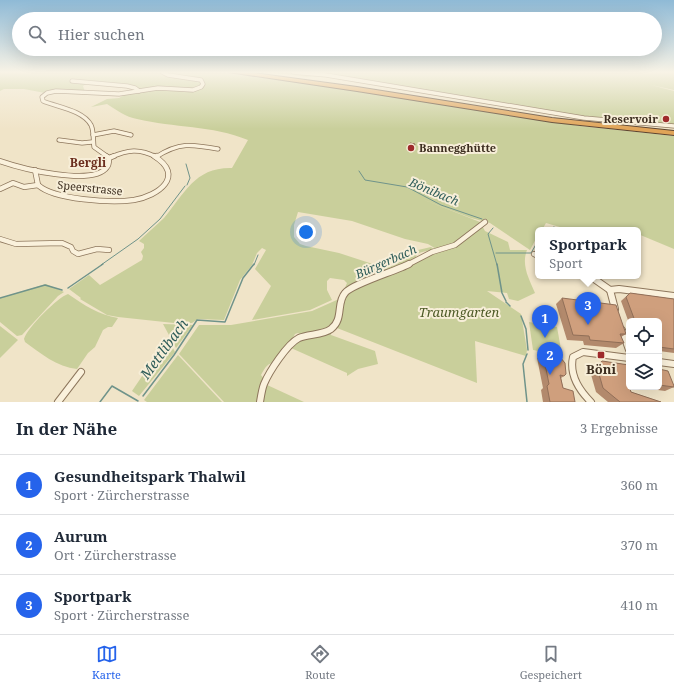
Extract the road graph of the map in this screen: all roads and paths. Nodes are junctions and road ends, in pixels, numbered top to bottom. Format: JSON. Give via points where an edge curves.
{"nodes":[{"id":1,"x":132,"y":91,"type":"edge"},
{"id":2,"x":139,"y":91,"type":"edge"},
{"id":3,"x":367,"y":91,"type":"edge"},
{"id":4,"x":389,"y":91,"type":"edge"},
{"id":5,"x":414,"y":91,"type":"edge"},
{"id":6,"x":129,"y":94,"type":"junction"},
{"id":7,"x":674,"y":126,"type":"edge"},
{"id":8,"x":674,"y":130,"type":"edge"},
{"id":9,"x":674,"y":133,"type":"edge"},
{"id":10,"x":93,"y":135,"type":"junction"},
{"id":11,"x":131,"y":135,"type":"dead end"},
{"id":12,"x":59,"y":140,"type":"dead end"},
{"id":13,"x":92,"y":142,"type":"junction"},
{"id":14,"x":218,"y":149,"type":"dead end"},
{"id":15,"x":156,"y":157,"type":"junction"},
{"id":16,"x":109,"y":158,"type":"junction"},
{"id":17,"x":0,"y":161,"type":"edge"},
{"id":18,"x":36,"y":170,"type":"junction"},
{"id":19,"x":38,"y":185,"type":"junction"},
{"id":20,"x":0,"y":189,"type":"edge"},
{"id":21,"x":485,"y":222,"type":"dead end"},
{"id":22,"x":0,"y":239,"type":"edge"},
{"id":23,"x":109,"y":250,"type":"dead end"},
{"id":24,"x":594,"y":279,"type":"edge"},
{"id":25,"x":610,"y":290,"type":"junction"},
{"id":26,"x":674,"y":296,"type":"edge"},
{"id":27,"x":617,"y":315,"type":"edge"},
{"id":28,"x":619,"y":322,"type":"edge"},
{"id":29,"x":626,"y":342,"type":"edge"},
{"id":30,"x":626,"y":358,"type":"edge"},
{"id":31,"x":662,"y":362,"type":"edge"},
{"id":32,"x":674,"y":364,"type":"edge"},
{"id":33,"x":81,"y":372,"type":"dead end"},
{"id":34,"x":58,"y":402,"type":"edge"},
{"id":35,"x":260,"y":402,"type":"edge"},
{"id":36,"x":591,"y":402,"type":"edge"}],
"edges":[{"from":1,"to":6,"type":"street"},
{"from":2,"to":6,"type":"street"},
{"from":3,"to":9,"type":"highway","via":[[552,120]]},
{"from":4,"to":8,"type":"highway","via":[[534,115]]},
{"from":5,"to":7,"type":"street","via":[[584,118]]},
{"from":6,"to":10,"type":"street","via":[[56,91],[42,97],[43,101],[82,116],[91,125]]},
{"from":10,"to":11,"type":"street","via":[[114,131]]},
{"from":10,"to":13,"type":"street"},
{"from":12,"to":13,"type":"street"},
{"from":13,"to":16,"type":"street","via":[[96,150]]},
{"from":14,"to":15,"type":"street","via":[[185,143],[167,149]]},
{"from":15,"to":16,"type":"street","name":"Speerstrasse","via":[[135,150]]},
{"from":15,"to":19,"type":"street","name":"Speerstrasse","via":[[167,167],[169,179],[161,189],[139,199],[116,201],[78,198],[46,191]]},
{"from":16,"to":18,"type":"street","via":[[106,168],[91,176]]},
{"from":17,"to":18,"type":"street"},
{"from":18,"to":19,"type":"street"},
{"from":19,"to":20,"type":"street","via":[[24,187],[13,183]]},
{"from":21,"to":35,"type":"street","via":[[455,245],[432,252],[395,271],[346,291],[342,297],[340,315],[330,330],[299,338],[283,352],[264,384]]},
{"from":22,"to":23,"type":"street","via":[[16,244],[62,243],[78,254],[96,249]]},
{"from":24,"to":25,"type":"street"},
{"from":25,"to":26,"type":"street"},
{"from":25,"to":27,"type":"street"},
{"from":28,"to":29,"type":"street"},
{"from":30,"to":36,"type":"street","via":[[583,352],[573,357],[571,365],[576,382]]},
{"from":31,"to":32,"type":"street"},
{"from":33,"to":34,"type":"street"}]}
